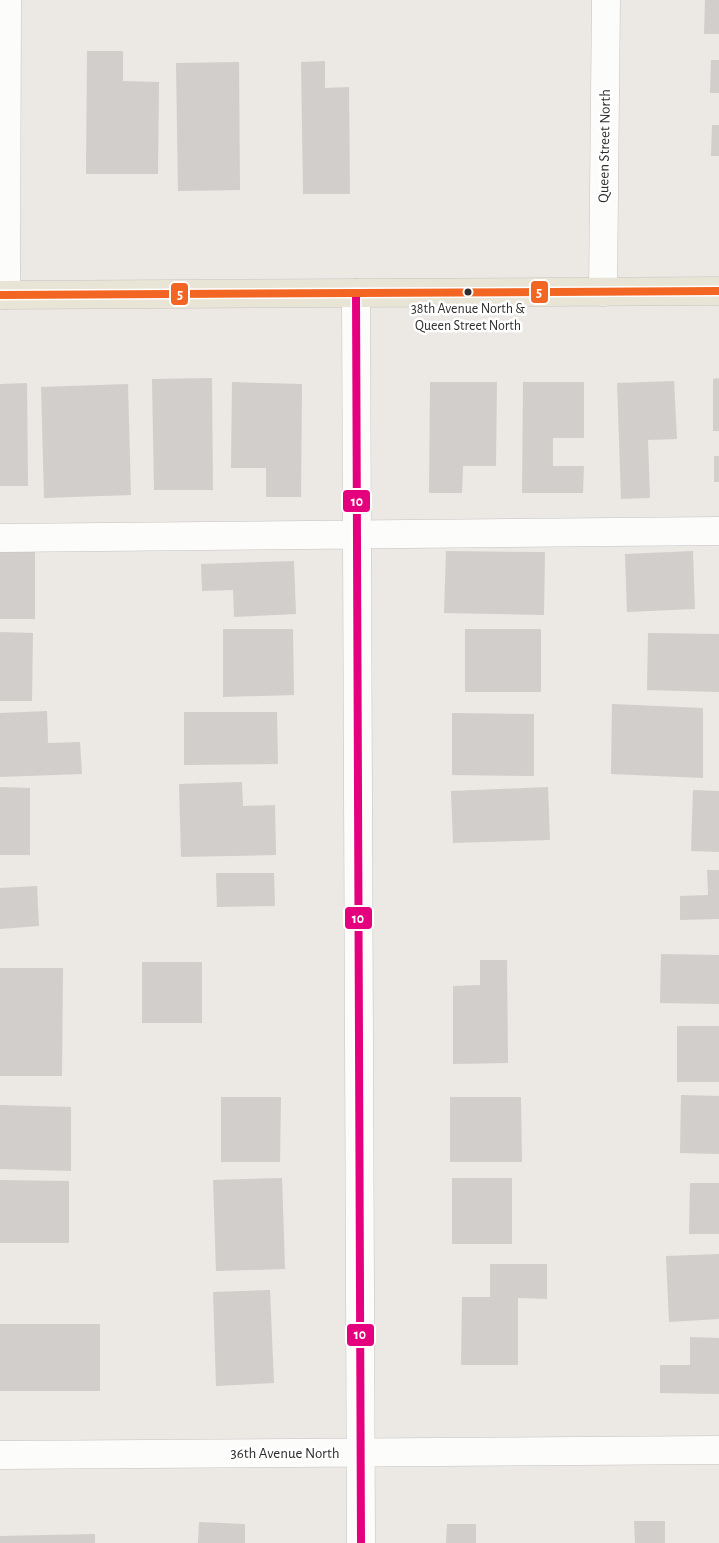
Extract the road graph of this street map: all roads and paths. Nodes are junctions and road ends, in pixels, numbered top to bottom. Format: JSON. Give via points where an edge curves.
{"nodes":[{"id":1,"x":7,"y":0,"type":"edge"},
{"id":2,"x":606,"y":0,"type":"edge"},
{"id":3,"x":719,"y":291,"type":"edge"},
{"id":4,"x":602,"y":292,"type":"junction"},
{"id":5,"x":356,"y":293,"type":"junction"},
{"id":6,"x":3,"y":295,"type":"edge"},
{"id":7,"x":719,"y":531,"type":"edge"},
{"id":8,"x":357,"y":534,"type":"junction"},
{"id":9,"x":0,"y":538,"type":"edge"},
{"id":10,"x":719,"y":1450,"type":"edge"},
{"id":11,"x":361,"y":1453,"type":"junction"},
{"id":12,"x":0,"y":1455,"type":"edge"},
{"id":13,"x":361,"y":1543,"type":"edge"}],
"edges":[{"from":1,"to":6,"type":"street"},
{"from":2,"to":4,"type":"street","name":"Queen Street North"},
{"from":3,"to":4,"type":"main road"},
{"from":4,"to":5,"type":"main road"},
{"from":5,"to":6,"type":"main road"},
{"from":5,"to":8,"type":"street"},
{"from":7,"to":8,"type":"street"},
{"from":8,"to":9,"type":"street"},
{"from":8,"to":11,"type":"street"},
{"from":10,"to":11,"type":"street","name":"36th Avenue North"},
{"from":11,"to":12,"type":"street","name":"36th Avenue North"},
{"from":11,"to":13,"type":"street"}]}
